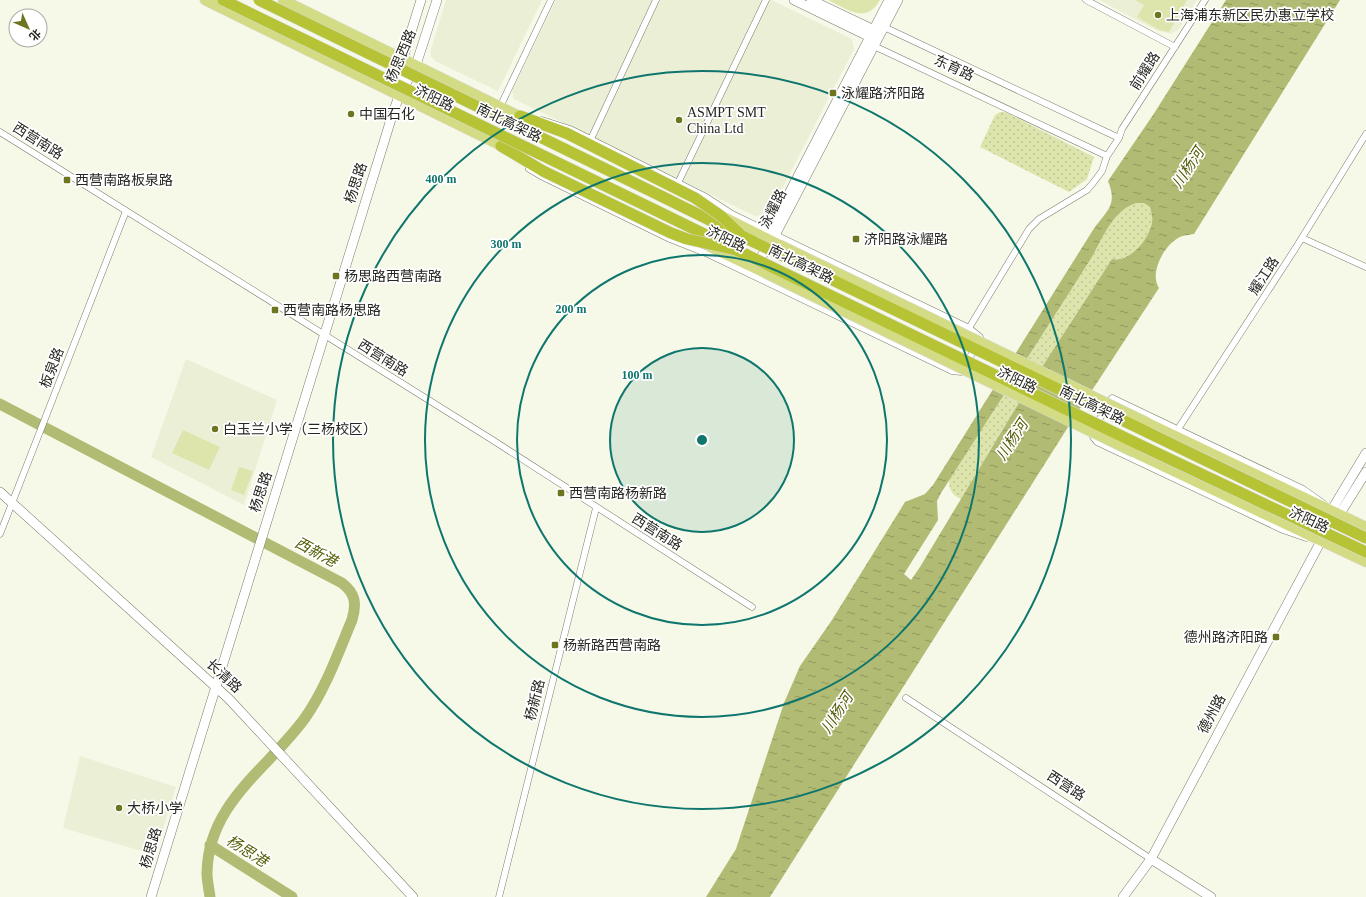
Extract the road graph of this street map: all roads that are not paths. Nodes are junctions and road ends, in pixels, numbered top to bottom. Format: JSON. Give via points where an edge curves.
{"nodes":[{"id":1,"x":204,"y":0,"type":"edge"},
{"id":2,"x":223,"y":0,"type":"edge"},
{"id":3,"x":259,"y":0,"type":"edge"},
{"id":4,"x":283,"y":0,"type":"edge"},
{"id":5,"x":421,"y":0,"type":"edge"},
{"id":6,"x":437,"y":0,"type":"edge"},
{"id":7,"x":552,"y":0,"type":"edge"},
{"id":8,"x":656,"y":0,"type":"edge"},
{"id":9,"x":766,"y":0,"type":"edge"},
{"id":10,"x":794,"y":0,"type":"edge"},
{"id":11,"x":811,"y":0,"type":"edge"},
{"id":12,"x":890,"y":0,"type":"edge"},
{"id":13,"x":898,"y":0,"type":"edge"},
{"id":14,"x":1086,"y":0,"type":"edge"},
{"id":15,"x":1205,"y":0,"type":"edge"},
{"id":16,"x":884,"y":27,"type":"junction"},
{"id":17,"x":873,"y":38,"type":"junction"},
{"id":18,"x":1175,"y":47,"type":"junction"},
{"id":19,"x":403,"y":58,"type":"junction"},
{"id":20,"x":416,"y":65,"type":"junction"},
{"id":21,"x":399,"y":96,"type":"junction"},
{"id":22,"x":500,"y":107,"type":"junction"},
{"id":23,"x":520,"y":116,"type":"junction"},
{"id":24,"x":0,"y":132,"type":"edge"},
{"id":25,"x":1366,"y":134,"type":"edge"},
{"id":26,"x":1119,"y":138,"type":"junction"},
{"id":27,"x":591,"y":139,"type":"junction"},
{"id":28,"x":501,"y":146,"type":"junction"},
{"id":29,"x":1107,"y":156,"type":"junction"},
{"id":30,"x":678,"y":183,"type":"junction"},
{"id":31,"x":126,"y":211,"type":"junction"},
{"id":32,"x":742,"y":236,"type":"junction"},
{"id":33,"x":773,"y":238,"type":"junction"},
{"id":34,"x":1302,"y":238,"type":"junction"},
{"id":35,"x":736,"y":250,"type":"junction"},
{"id":36,"x":1366,"y":267,"type":"edge"},
{"id":37,"x":754,"y":268,"type":"junction"},
{"id":38,"x":969,"y":328,"type":"junction"},
{"id":39,"x":324,"y":335,"type":"junction"},
{"id":40,"x":1178,"y":429,"type":"junction"},
{"id":41,"x":1366,"y":453,"type":"edge"},
{"id":42,"x":1366,"y":472,"type":"edge"},
{"id":43,"x":0,"y":492,"type":"edge"},
{"id":44,"x":12,"y":503,"type":"junction"},
{"id":45,"x":596,"y":508,"type":"junction"},
{"id":46,"x":1336,"y":513,"type":"junction"},
{"id":47,"x":1366,"y":527,"type":"edge"},
{"id":48,"x":0,"y":534,"type":"edge"},
{"id":49,"x":1366,"y":538,"type":"edge"},
{"id":50,"x":1321,"y":541,"type":"junction"},
{"id":51,"x":1366,"y":552,"type":"edge"},
{"id":52,"x":1366,"y":562,"type":"edge"},
{"id":53,"x":752,"y":607,"type":"dead end"},
{"id":54,"x":215,"y":686,"type":"junction"},
{"id":55,"x":906,"y":698,"type":"dead end"},
{"id":56,"x":1151,"y":858,"type":"junction"},
{"id":57,"x":150,"y":897,"type":"edge"},
{"id":58,"x":413,"y":897,"type":"edge"},
{"id":59,"x":499,"y":897,"type":"edge"},
{"id":60,"x":1123,"y":897,"type":"edge"},
{"id":61,"x":1211,"y":897,"type":"edge"}],
"edges":[{"from":1,"to":21,"type":"main road","name":"济阳路"},
{"from":2,"to":35,"type":"highway","name":"南北高架路","bridge":true},
{"from":3,"to":32,"type":"highway","name":"南北高架路","bridge":true},
{"from":4,"to":19,"type":"main road","name":"济阳路"},
{"from":5,"to":19,"type":"street","name":"杨思西路"},
{"from":6,"to":20,"type":"street","name":"杨思西路"},
{"from":7,"to":22,"type":"street"},
{"from":8,"to":27,"type":"street"},
{"from":9,"to":30,"type":"street"},
{"from":10,"to":17,"type":"street","name":"东育路"},
{"from":11,"to":17,"type":"street","name":"东育路"},
{"from":12,"to":17,"type":"street","name":"泳耀路"},
{"from":13,"to":16,"type":"street","name":"泳耀路"},
{"from":14,"to":18,"type":"street"},
{"from":15,"to":18,"type":"street","name":"前耀路"},
{"from":16,"to":17,"type":"street"},
{"from":16,"to":17,"type":"street","name":"泳耀路"},
{"from":16,"to":26,"type":"street","name":"东育路"},
{"from":17,"to":29,"type":"street","name":"东育路"},
{"from":17,"to":33,"type":"street","name":"泳耀路"},
{"from":18,"to":26,"type":"street","name":"前耀路","via":[[1122,129]]},
{"from":19,"to":20,"type":"main road","name":"济阳路"},
{"from":19,"to":21,"type":"street","name":"杨思西路"},
{"from":20,"to":21,"type":"street","name":"杨思西路"},
{"from":20,"to":22,"type":"main road","name":"济阳路"},
{"from":21,"to":28,"type":"main road","name":"济阳路"},
{"from":21,"to":39,"type":"street","name":"杨思路"},
{"from":22,"to":23,"type":"main road","name":"济阳路"},
{"from":23,"to":27,"type":"street","via":[[559,124]]},
{"from":23,"to":32,"type":"highway","bridge":true,"via":[[566,133],[695,198],[721,216]]},
{"from":23,"to":33,"type":"main road","name":"济阳路"},
{"from":24,"to":31,"type":"street","name":"西营南路"},
{"from":25,"to":34,"type":"street","name":"耀江路"},
{"from":26,"to":29,"type":"street","name":"前耀路"},
{"from":27,"to":30,"type":"street"},
{"from":28,"to":35,"type":"highway","bridge":true,"via":[[543,172],[671,233]]},
{"from":28,"to":37,"type":"main road","name":"济阳路"},
{"from":28,"to":38,"type":"street","via":[[541,176],[952,371],[961,372],[964,369],[979,340],[978,333]]},
{"from":29,"to":38,"type":"street","name":"前耀路","via":[[1102,171],[1087,190],[1039,219],[1029,229]]},
{"from":30,"to":33,"type":"street"},
{"from":31,"to":39,"type":"street","name":"西营南路"},
{"from":31,"to":44,"type":"street","name":"板泉路"},
{"from":32,"to":49,"type":"highway","name":"南北高架路","bridge":true},
{"from":33,"to":37,"type":"street","name":"泳耀路"},
{"from":33,"to":38,"type":"street"},
{"from":33,"to":46,"type":"main road","name":"济阳路","bridge":true},
{"from":34,"to":36,"type":"street"},
{"from":34,"to":40,"type":"street","name":"耀江路"},
{"from":35,"to":51,"type":"highway","name":"南北高架路","bridge":true},
{"from":37,"to":50,"type":"main road","name":"济阳路","bridge":true},
{"from":39,"to":45,"type":"street","name":"西营南路"},
{"from":39,"to":54,"type":"street","name":"杨思路"},
{"from":40,"to":46,"type":"street","via":[[1303,489]]},
{"from":40,"to":50,"type":"street","via":[[1112,398],[1093,430],[1093,437],[1097,442],[1283,530]]},
{"from":41,"to":46,"type":"street","name":"德州路"},
{"from":42,"to":46,"type":"street","name":"德州路"},
{"from":43,"to":44,"type":"street","name":"长清路"},
{"from":44,"to":48,"type":"street","name":"板泉路"},
{"from":44,"to":54,"type":"street","name":"长清路"},
{"from":45,"to":53,"type":"street","name":"西营南路"},
{"from":45,"to":59,"type":"street","name":"杨新路"},
{"from":46,"to":47,"type":"main road","name":"济阳路"},
{"from":46,"to":50,"type":"street","name":"德州路"},
{"from":50,"to":52,"type":"main road","name":"济阳路"},
{"from":50,"to":56,"type":"street","name":"德州路"},
{"from":54,"to":57,"type":"street","name":"杨思路"},
{"from":54,"to":58,"type":"street","name":"长清路"},
{"from":55,"to":56,"type":"street","name":"西营路"},
{"from":56,"to":60,"type":"street","name":"德州路"},
{"from":56,"to":61,"type":"street","name":"西营路"}]}
